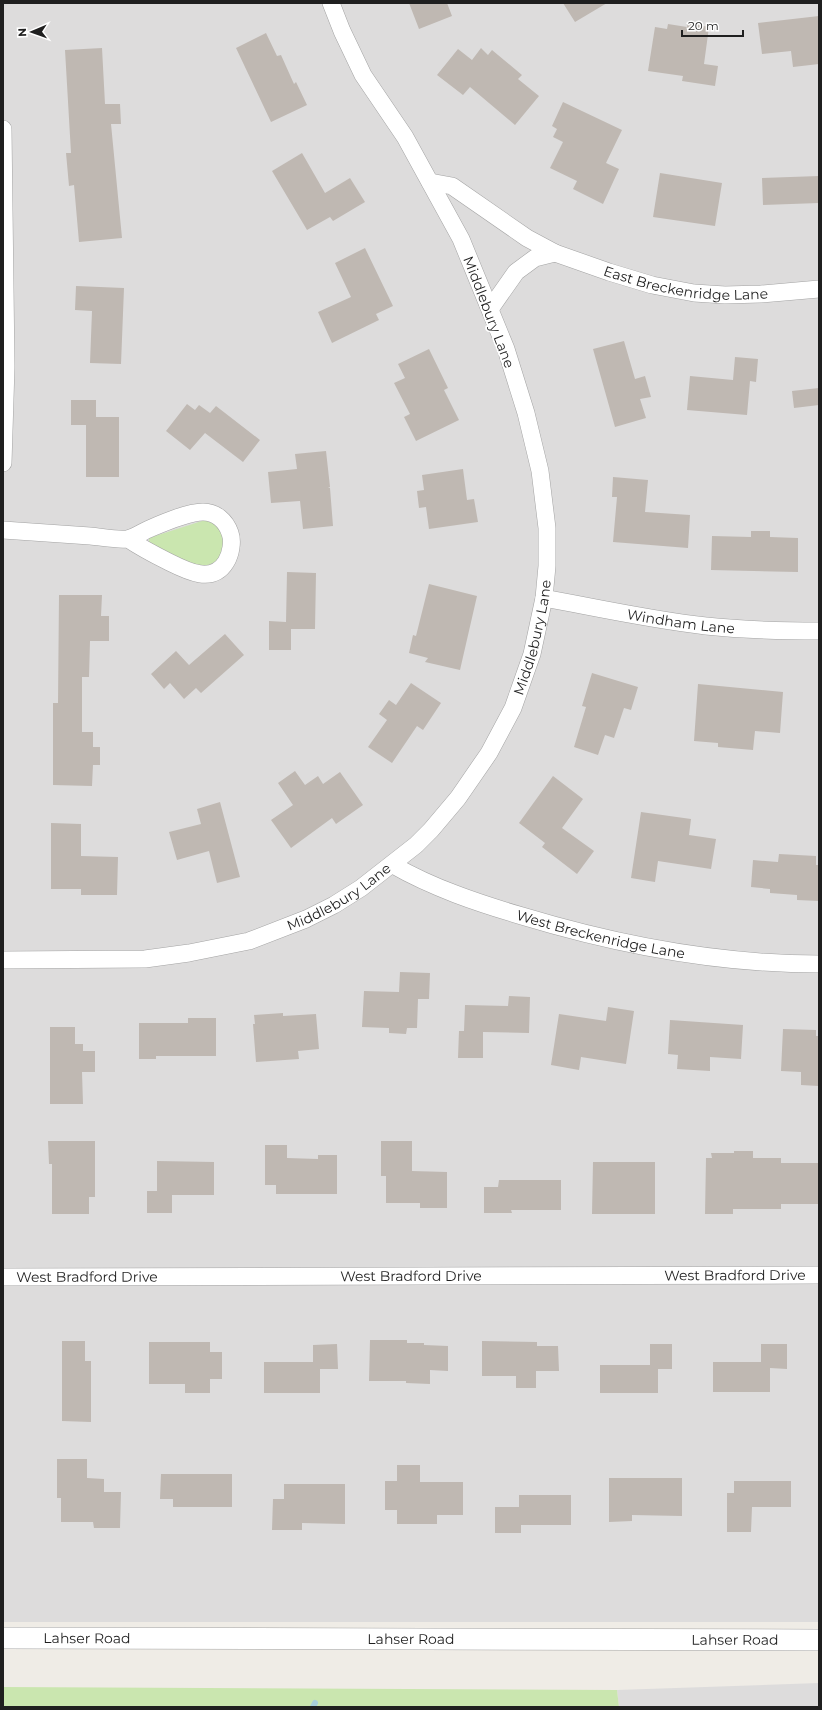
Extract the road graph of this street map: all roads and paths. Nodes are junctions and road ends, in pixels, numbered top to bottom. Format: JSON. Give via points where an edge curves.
{"nodes":[{"id":1,"x":331,"y":3,"type":"edge"},
{"id":2,"x":3,"y":129,"type":"edge"},
{"id":3,"x":430,"y":182,"type":"junction"},
{"id":4,"x":555,"y":253,"type":"junction"},
{"id":5,"x":819,"y":289,"type":"edge"},
{"id":6,"x":490,"y":308,"type":"junction"},
{"id":7,"x":3,"y":463,"type":"edge"},
{"id":8,"x":3,"y":530,"type":"edge"},
{"id":9,"x":128,"y":539,"type":"junction"},
{"id":10,"x":544,"y":598,"type":"junction"},
{"id":11,"x":819,"y":631,"type":"edge"},
{"id":12,"x":393,"y":865,"type":"junction"},
{"id":13,"x":3,"y":960,"type":"edge"},
{"id":14,"x":819,"y":964,"type":"edge"},
{"id":15,"x":819,"y":1275,"type":"edge"},
{"id":16,"x":3,"y":1277,"type":"edge"},
{"id":17,"x":3,"y":1638,"type":"edge"},
{"id":18,"x":819,"y":1640,"type":"edge"}],
"edges":[{"from":1,"to":3,"type":"street","name":"Middlebury Lane","via":[[363,75],[405,137]]},
{"from":2,"to":7,"type":"street","via":[[6,367]]},
{"from":3,"to":4,"type":"street","name":"East Breckenridge Lane","via":[[452,186],[527,238]]},
{"from":3,"to":6,"type":"street","name":"Middlebury Lane","via":[[461,239]]},
{"from":4,"to":5,"type":"street","name":"East Breckenridge Lane","via":[[652,285],[694,293],[761,294]]},
{"from":4,"to":6,"type":"street","via":[[535,258],[516,272]]},
{"from":6,"to":10,"type":"street","name":"Middlebury Lane","via":[[526,413],[540,471],[547,528]]},
{"from":8,"to":9,"type":"street"},
{"from":9,"to":9,"type":"street","via":[[143,550],[184,570],[204,574],[214,573],[223,567],[227,560],[231,534],[220,518],[212,513],[202,512],[170,521]]},
{"from":10,"to":11,"type":"street","name":"Windham Lane","via":[[707,626]]},
{"from":10,"to":12,"type":"street","name":"Middlebury Lane","via":[[532,654],[513,708],[489,753],[458,798],[431,830]]},
{"from":12,"to":13,"type":"street","name":"Middlebury Lane","via":[[334,905],[250,941],[145,959]]},
{"from":12,"to":14,"type":"street","name":"West Breckenridge Lane","via":[[443,889],[494,908],[626,943],[731,959]]},
{"from":15,"to":16,"type":"street","name":"West Bradford Drive"},
{"from":17,"to":18,"type":"street","name":"Lahser Road"}]}
